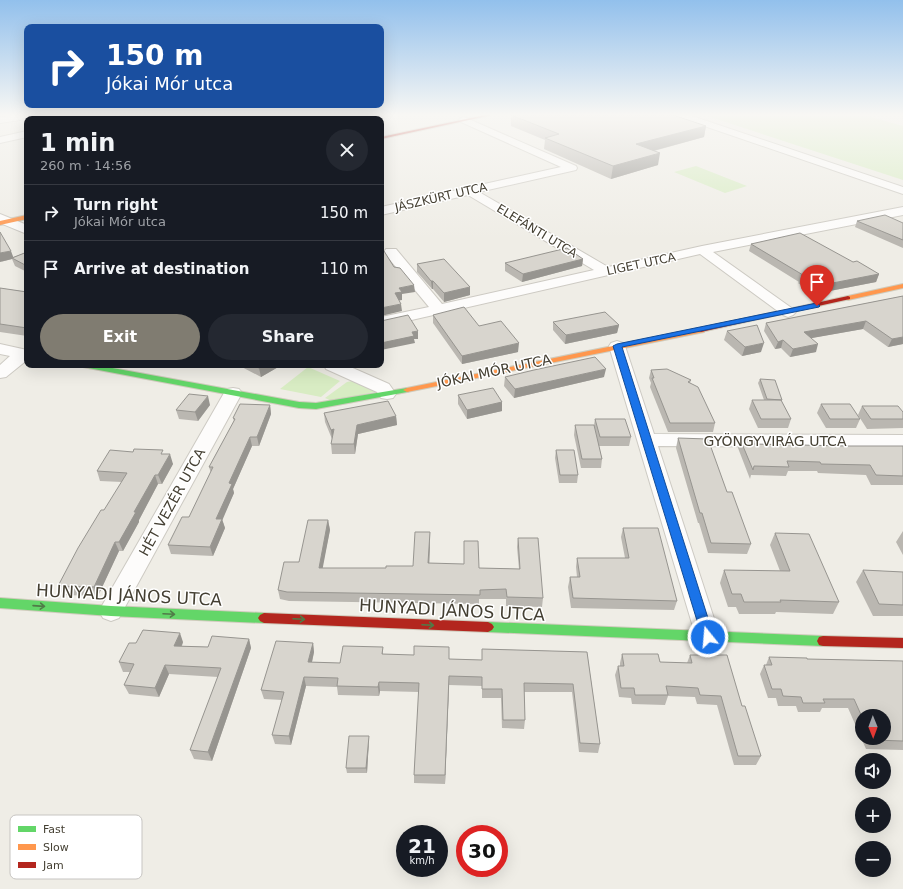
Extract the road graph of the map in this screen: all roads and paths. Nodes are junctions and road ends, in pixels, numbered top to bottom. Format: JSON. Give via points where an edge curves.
{"nodes":[{"id":1,"x":546,"y":156,"type":"edge"},
{"id":2,"x":802,"y":156,"type":"edge"},
{"id":3,"x":469,"y":191,"type":"junction"},
{"id":4,"x":903,"y":191,"type":"edge"},
{"id":5,"x":384,"y":209,"type":"edge"},
{"id":6,"x":903,"y":211,"type":"edge"},
{"id":7,"x":24,"y":217,"type":"edge"},
{"id":8,"x":2,"y":221,"type":"edge"},
{"id":9,"x":24,"y":229,"type":"edge"},
{"id":10,"x":702,"y":250,"type":"junction"},
{"id":11,"x":391,"y":252,"type":"dead end"},
{"id":12,"x":605,"y":272,"type":"junction"},
{"id":13,"x":903,"y":287,"type":"edge"},
{"id":14,"x":439,"y":309,"type":"junction"},
{"id":15,"x":788,"y":312,"type":"junction"},
{"id":16,"x":384,"y":321,"type":"edge"},
{"id":17,"x":617,"y":346,"type":"junction"},
{"id":18,"x":0,"y":349,"type":"edge"},
{"id":19,"x":24,"y":354,"type":"edge"},
{"id":20,"x":24,"y":355,"type":"edge"},
{"id":21,"x":99,"y":368,"type":"edge"},
{"id":22,"x":339,"y":368,"type":"edge"},
{"id":23,"x":0,"y":373,"type":"edge"},
{"id":24,"x":233,"y":393,"type":"junction"},
{"id":25,"x":387,"y":394,"type":"junction"},
{"id":26,"x":646,"y":440,"type":"junction"},
{"id":27,"x":903,"y":441,"type":"edge"},
{"id":28,"x":0,"y":603,"type":"edge"},
{"id":29,"x":111,"y":611,"type":"junction"},
{"id":30,"x":708,"y":637,"type":"junction"},
{"id":31,"x":903,"y":643,"type":"edge"}],
"edges":[{"from":1,"to":3,"type":"street","name":"JÁSZKÜRT UTCA","via":[[572,168]]},
{"from":2,"to":4,"type":"street"},
{"from":3,"to":5,"type":"street","name":"JÁSZKÜRT UTCA"},
{"from":3,"to":12,"type":"street","name":"ELEFÁNTI UTCA"},
{"from":6,"to":10,"type":"street","name":"LIGET UTCA"},
{"from":7,"to":8,"type":"street"},
{"from":8,"to":9,"type":"street"},
{"from":10,"to":12,"type":"street","name":"LIGET UTCA"},
{"from":10,"to":15,"type":"street"},
{"from":11,"to":14,"type":"street"},
{"from":12,"to":14,"type":"street","name":"LIGET UTCA"},
{"from":13,"to":15,"type":"street","name":"JÓKAI MÓR UTCA"},
{"from":14,"to":16,"type":"street","name":"LIGET UTCA"},
{"from":15,"to":17,"type":"street","name":"JÓKAI MÓR UTCA"},
{"from":17,"to":25,"type":"street","name":"JÓKAI MÓR UTCA"},
{"from":17,"to":26,"type":"street"},
{"from":18,"to":19,"type":"street"},
{"from":20,"to":23,"type":"street"},
{"from":21,"to":24,"type":"street","name":"JÓKAI MÓR UTCA"},
{"from":22,"to":25,"type":"street","via":[[383,388]]},
{"from":24,"to":25,"type":"street","name":"JÓKAI MÓR UTCA","via":[[316,406]]},
{"from":24,"to":29,"type":"street","name":"HÉT VEZÉR UTCA"},
{"from":26,"to":27,"type":"street","name":"GYÖNGYVIRÁG UTCA"},
{"from":26,"to":30,"type":"street"},
{"from":28,"to":29,"type":"street","name":"HUNYADI JÁNOS UTCA","one_way":true},
{"from":29,"to":30,"type":"street","name":"HUNYADI JÁNOS UTCA","one_way":true},
{"from":30,"to":31,"type":"street","name":"HUNYADI JÁNOS UTCA"}]}
